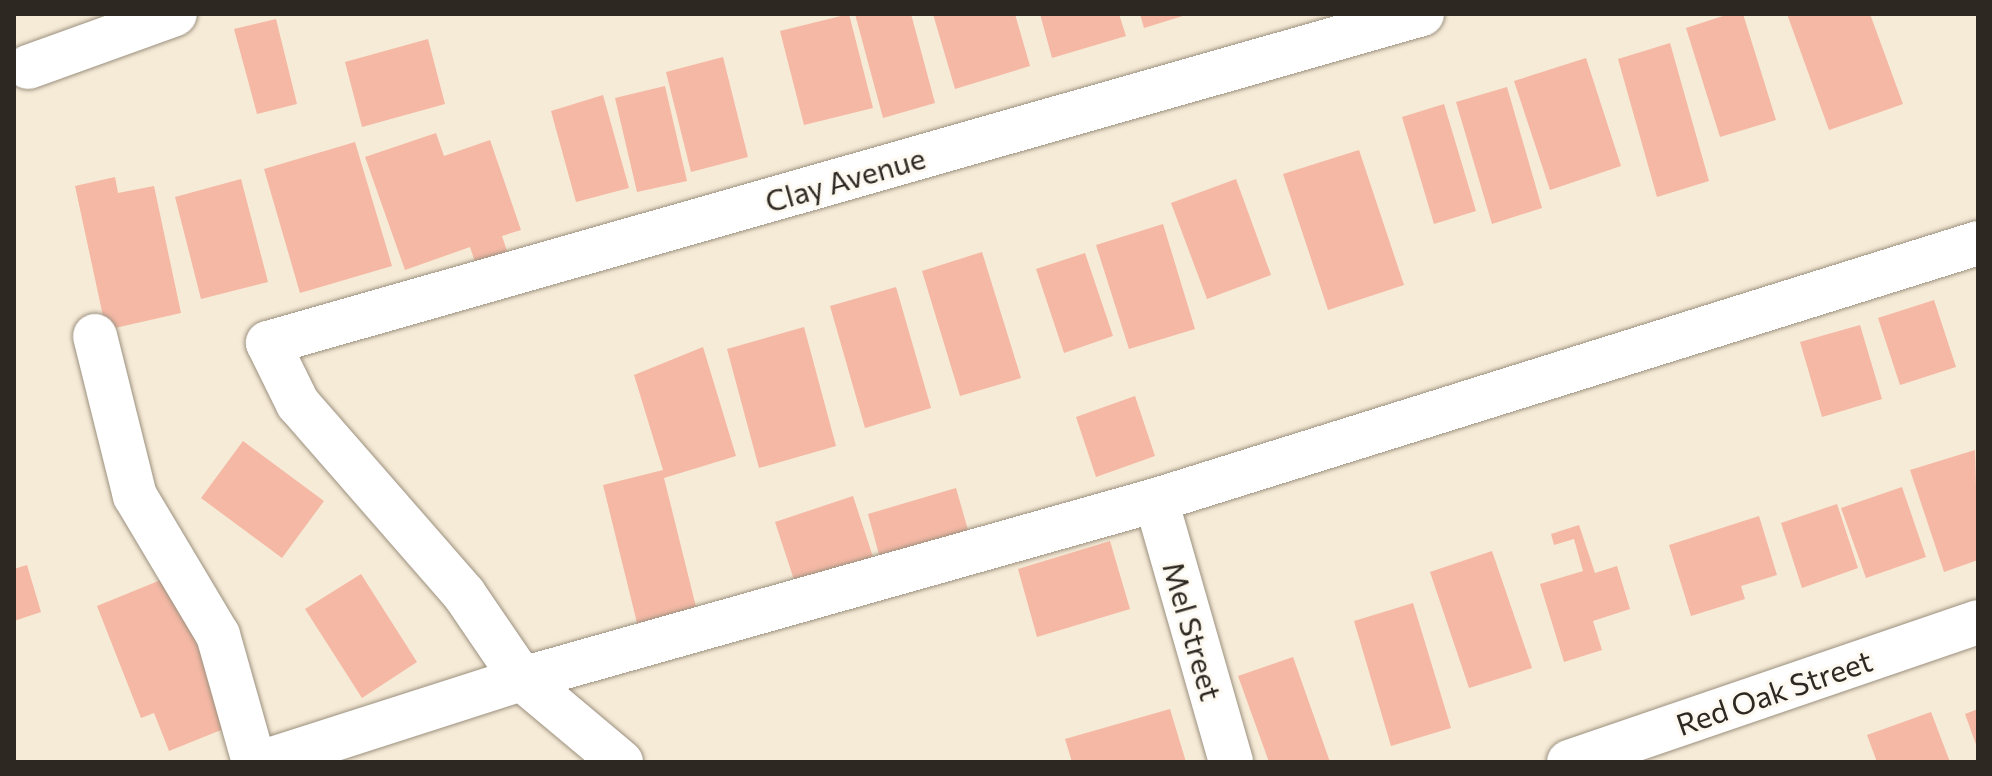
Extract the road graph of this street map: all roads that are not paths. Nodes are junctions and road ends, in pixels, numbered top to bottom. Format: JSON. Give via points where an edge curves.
{"nodes":[{"id":1,"x":175,"y":14,"type":"edge"},
{"id":2,"x":1422,"y":14,"type":"edge"},
{"id":3,"x":28,"y":67,"type":"dead end"},
{"id":4,"x":1978,"y":243,"type":"edge"},
{"id":5,"x":95,"y":336,"type":"dead end"},
{"id":6,"x":1156,"y":500,"type":"junction"},
{"id":7,"x":1978,"y":622,"type":"edge"},
{"id":8,"x":522,"y":679,"type":"junction"},
{"id":9,"x":254,"y":762,"type":"edge"},
{"id":10,"x":263,"y":762,"type":"edge"},
{"id":11,"x":621,"y":762,"type":"edge"},
{"id":12,"x":1231,"y":762,"type":"edge"},
{"id":13,"x":1569,"y":762,"type":"edge"}],
"edges":[{"from":1,"to":3,"type":"street"},
{"from":2,"to":8,"type":"street","name":"Clay Avenue","via":[[268,343],[298,404],[464,594]]},
{"from":4,"to":6,"type":"street"},
{"from":5,"to":9,"type":"street","via":[[135,496],[218,635]]},
{"from":6,"to":8,"type":"street"},
{"from":6,"to":12,"type":"street","name":"Mel Street"},
{"from":7,"to":13,"type":"street","name":"Red Oak Street"},
{"from":8,"to":10,"type":"street"},
{"from":8,"to":11,"type":"street"}]}
